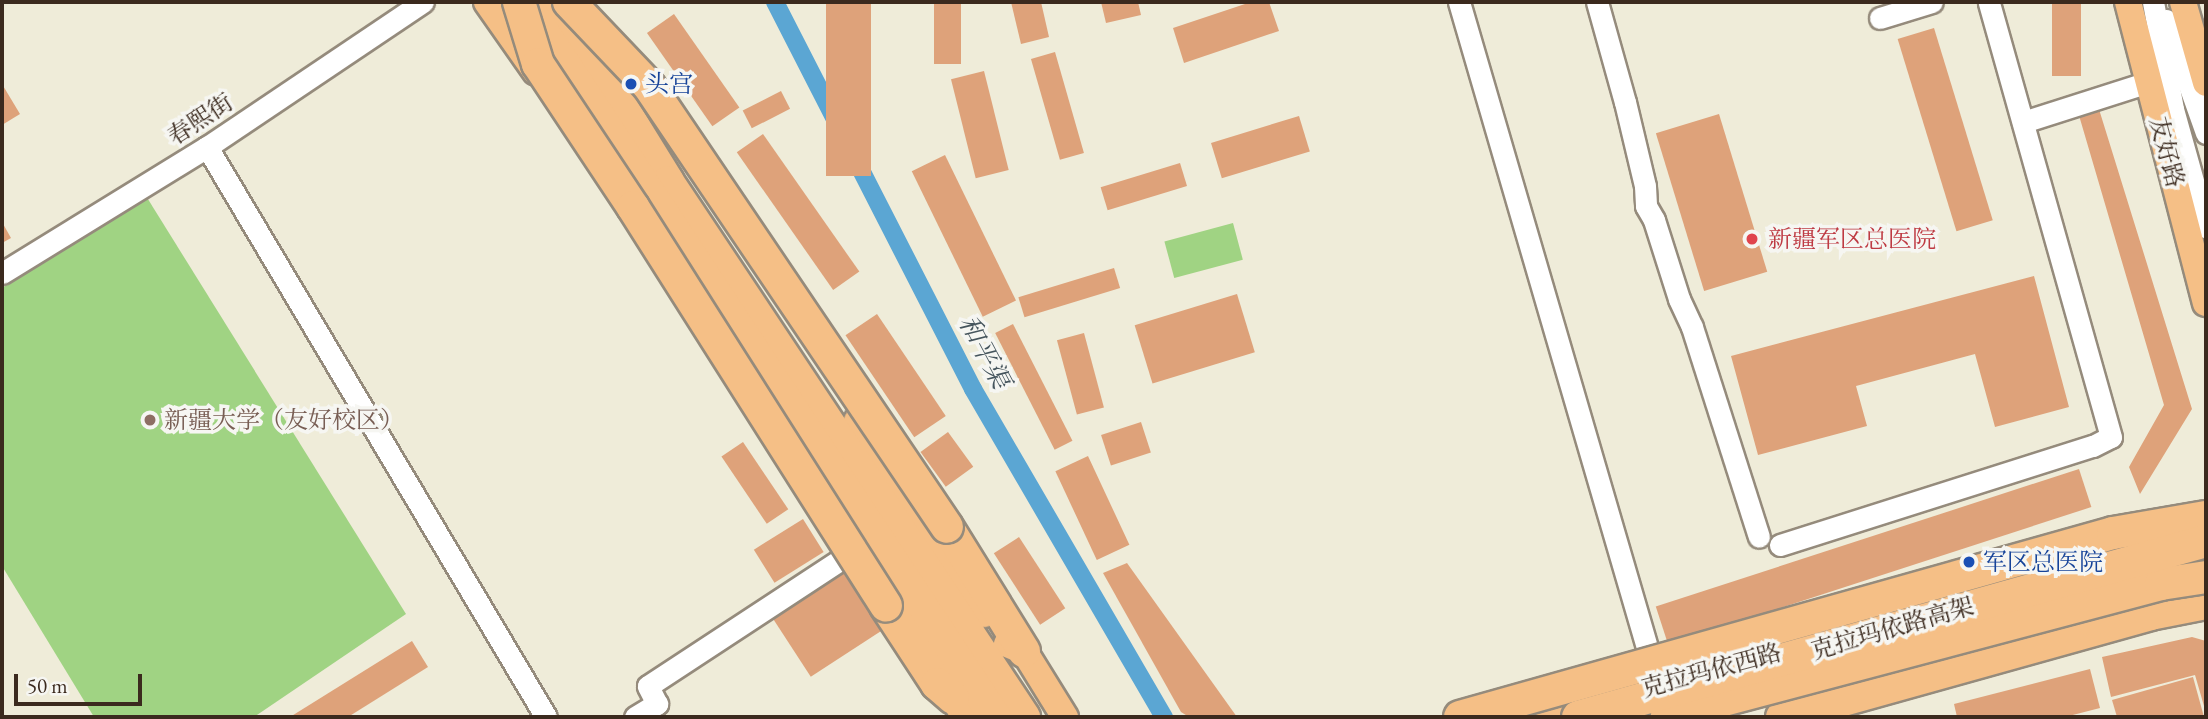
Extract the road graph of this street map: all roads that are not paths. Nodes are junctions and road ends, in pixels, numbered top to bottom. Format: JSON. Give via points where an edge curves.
{"nodes":[{"id":1,"x":423,"y":2,"type":"edge"},
{"id":2,"x":486,"y":2,"type":"edge"},
{"id":3,"x":521,"y":2,"type":"edge"},
{"id":4,"x":557,"y":2,"type":"edge"},
{"id":5,"x":569,"y":2,"type":"edge"},
{"id":6,"x":587,"y":2,"type":"edge"},
{"id":7,"x":1459,"y":2,"type":"edge"},
{"id":8,"x":1597,"y":2,"type":"edge"},
{"id":9,"x":1932,"y":2,"type":"edge"},
{"id":10,"x":1989,"y":2,"type":"edge"},
{"id":11,"x":2128,"y":2,"type":"edge"},
{"id":12,"x":2153,"y":2,"type":"edge"},
{"id":13,"x":2160,"y":2,"type":"edge"},
{"id":14,"x":2183,"y":2,"type":"edge"},
{"id":15,"x":1880,"y":18,"type":"dead end"},
{"id":16,"x":2148,"y":82,"type":"junction"},
{"id":17,"x":2206,"y":83,"type":"edge"},
{"id":18,"x":2023,"y":122,"type":"junction"},
{"id":19,"x":2206,"y":133,"type":"edge"},
{"id":20,"x":207,"y":147,"type":"junction"},
{"id":21,"x":2206,"y":227,"type":"edge"},
{"id":22,"x":2,"y":273,"type":"edge"},
{"id":23,"x":2206,"y":303,"type":"edge"},
{"id":24,"x":2206,"y":517,"type":"edge"},
{"id":25,"x":1759,"y":537,"type":"dead end"},
{"id":26,"x":2206,"y":541,"type":"edge"},
{"id":27,"x":865,"y":544,"type":"junction"},
{"id":28,"x":1780,"y":545,"type":"dead end"},
{"id":29,"x":2206,"y":580,"type":"edge"},
{"id":30,"x":2206,"y":604,"type":"edge"},
{"id":31,"x":1024,"y":651,"type":"junction"},
{"id":32,"x":1658,"y":684,"type":"junction"},
{"id":33,"x":959,"y":708,"type":"edge"},
{"id":34,"x":661,"y":711,"type":"edge"},
{"id":35,"x":547,"y":717,"type":"edge"},
{"id":36,"x":635,"y":717,"type":"edge"},
{"id":37,"x":995,"y":717,"type":"edge"},
{"id":38,"x":1024,"y":717,"type":"edge"},
{"id":39,"x":1065,"y":717,"type":"edge"},
{"id":40,"x":1460,"y":717,"type":"edge"},
{"id":41,"x":1542,"y":717,"type":"edge"},
{"id":42,"x":1578,"y":717,"type":"edge"},
{"id":43,"x":1660,"y":717,"type":"edge"},
{"id":44,"x":1670,"y":717,"type":"edge"},
{"id":45,"x":1699,"y":717,"type":"edge"},
{"id":46,"x":1782,"y":717,"type":"edge"}],
"edges":[{"from":1,"to":20,"type":"street","name":"春熙街"},
{"from":2,"to":27,"type":"main road"},
{"from":3,"to":33,"type":"highway","bridge":true,"via":[[538,64],[886,606],[937,684]]},
{"from":3,"to":37,"type":"highway"},
{"from":4,"to":38,"type":"highway","via":[[668,182]]},
{"from":5,"to":31,"type":"highway","bridge":true,"via":[[656,96],[947,527]]},
{"from":6,"to":31,"type":"main road","via":[[1001,641]]},
{"from":7,"to":32,"type":"street"},
{"from":8,"to":25,"type":"street","via":[[1646,186],[1646,206],[1692,327]]},
{"from":9,"to":15,"type":"street"},
{"from":10,"to":18,"type":"street"},
{"from":11,"to":16,"type":"main road","name":"友好路"},
{"from":12,"to":21,"type":"street","via":[[2173,109]]},
{"from":13,"to":19,"type":"street"},
{"from":14,"to":17,"type":"main road"},
{"from":16,"to":18,"type":"street"},
{"from":16,"to":23,"type":"main road","name":"友好路"},
{"from":18,"to":28,"type":"street","via":[[2111,437]]},
{"from":20,"to":22,"type":"street","name":"春熙街"},
{"from":20,"to":35,"type":"street"},
{"from":24,"to":40,"type":"highway","bridge":true,"via":[[2113,533]]},
{"from":26,"to":32,"type":"main road","name":"克拉玛依西路","via":[[2059,573]]},
{"from":26,"to":42,"type":"highway","name":"克拉玛依路高架","bridge":true},
{"from":27,"to":33,"type":"main road"},
{"from":27,"to":34,"type":"street","via":[[648,686]]},
{"from":29,"to":43,"type":"highway","name":"克拉玛依路高架","bridge":true,"via":[[2161,584]]},
{"from":29,"to":45,"type":"main road","name":"克拉玛依西路","via":[[1989,630]]},
{"from":30,"to":46,"type":"highway","via":[[2150,614]]},
{"from":31,"to":39,"type":"main road"},
{"from":32,"to":41,"type":"main road","name":"克拉玛依西路"},
{"from":32,"to":44,"type":"street"},
{"from":34,"to":36,"type":"street"}]}
